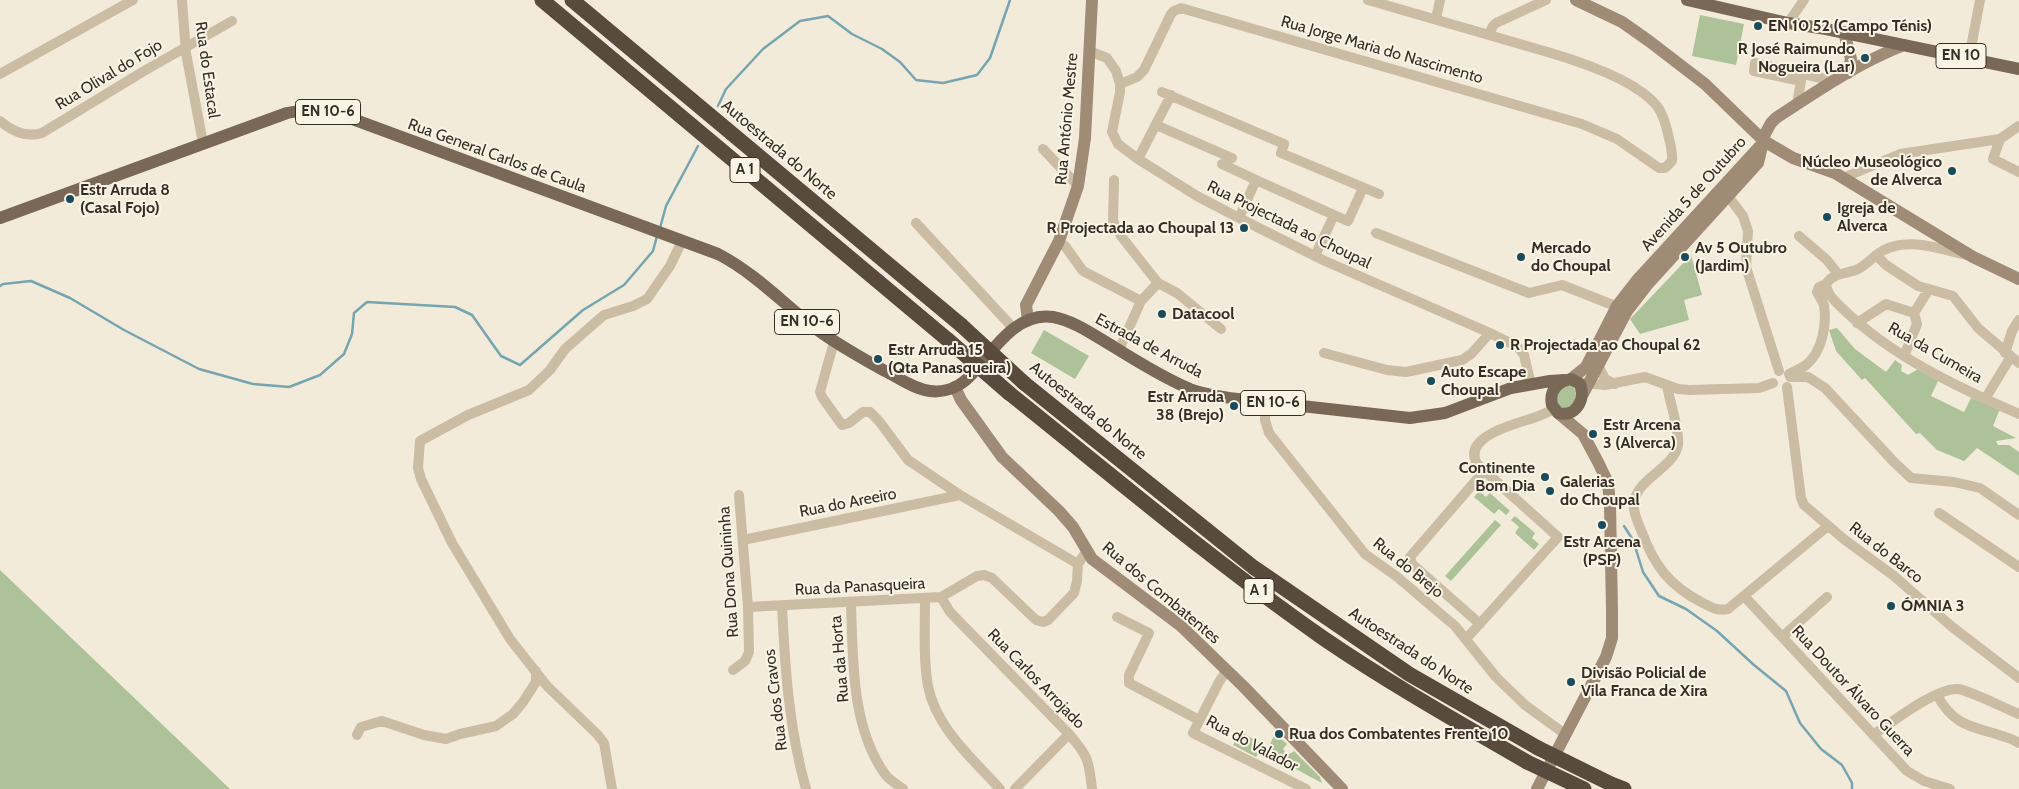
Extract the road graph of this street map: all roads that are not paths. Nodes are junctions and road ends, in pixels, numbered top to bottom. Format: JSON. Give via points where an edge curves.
{"nodes":[{"id":1,"x":133,"y":0,"type":"edge"},
{"id":2,"x":182,"y":0,"type":"edge"},
{"id":3,"x":542,"y":0,"type":"edge"},
{"id":4,"x":572,"y":0,"type":"edge"},
{"id":5,"x":1092,"y":0,"type":"edge"},
{"id":6,"x":1368,"y":0,"type":"edge"},
{"id":7,"x":1440,"y":0,"type":"edge"},
{"id":8,"x":1529,"y":0,"type":"edge"},
{"id":9,"x":1546,"y":0,"type":"edge"},
{"id":10,"x":1576,"y":0,"type":"edge"},
{"id":11,"x":1687,"y":0,"type":"edge"},
{"id":12,"x":1804,"y":0,"type":"edge"},
{"id":13,"x":1979,"y":1,"type":"edge"},
{"id":14,"x":1523,"y":12,"type":"junction"},
{"id":15,"x":1436,"y":19,"type":"junction"},
{"id":16,"x":232,"y":21,"type":"dead end"},
{"id":17,"x":1788,"y":23,"type":"junction"},
{"id":18,"x":1844,"y":32,"type":"junction"},
{"id":19,"x":1489,"y":34,"type":"junction"},
{"id":20,"x":1904,"y":45,"type":"junction"},
{"id":21,"x":186,"y":47,"type":"junction"},
{"id":22,"x":1089,"y":51,"type":"junction"},
{"id":23,"x":1969,"y":58,"type":"junction"},
{"id":24,"x":2019,"y":69,"type":"edge"},
{"id":25,"x":1848,"y":73,"type":"junction"},
{"id":26,"x":0,"y":74,"type":"edge"},
{"id":27,"x":1834,"y":81,"type":"junction"},
{"id":28,"x":1120,"y":84,"type":"junction"},
{"id":29,"x":1797,"y":104,"type":"junction"},
{"id":30,"x":0,"y":121,"type":"edge"},
{"id":31,"x":1156,"y":125,"type":"junction"},
{"id":32,"x":2019,"y":126,"type":"edge"},
{"id":33,"x":2000,"y":139,"type":"junction"},
{"id":34,"x":1764,"y":141,"type":"junction"},
{"id":35,"x":203,"y":143,"type":"junction"},
{"id":36,"x":1043,"y":149,"type":"dead end"},
{"id":37,"x":1232,"y":158,"type":"dead end"},
{"id":38,"x":1138,"y":159,"type":"junction"},
{"id":39,"x":1222,"y":164,"type":"dead end"},
{"id":40,"x":2019,"y":172,"type":"edge"},
{"id":41,"x":1844,"y":178,"type":"junction"},
{"id":42,"x":1114,"y":180,"type":"dead end"},
{"id":43,"x":1256,"y":180,"type":"junction"},
{"id":44,"x":1078,"y":186,"type":"junction"},
{"id":45,"x":1363,"y":188,"type":"junction"},
{"id":46,"x":1724,"y":191,"type":"junction"},
{"id":47,"x":1379,"y":194,"type":"dead end"},
{"id":48,"x":1334,"y":215,"type":"junction"},
{"id":49,"x":0,"y":218,"type":"edge"},
{"id":50,"x":1239,"y":218,"type":"junction"},
{"id":51,"x":916,"y":223,"type":"dead end"},
{"id":52,"x":1376,"y":233,"type":"dead end"},
{"id":53,"x":1799,"y":236,"type":"dead end"},
{"id":54,"x":682,"y":241,"type":"junction"},
{"id":55,"x":1059,"y":241,"type":"junction"},
{"id":56,"x":1876,"y":255,"type":"junction"},
{"id":57,"x":1315,"y":256,"type":"junction"},
{"id":58,"x":1972,"y":257,"type":"junction"},
{"id":59,"x":1838,"y":274,"type":"junction"},
{"id":60,"x":2019,"y":279,"type":"edge"},
{"id":61,"x":1158,"y":283,"type":"junction"},
{"id":62,"x":1826,"y":284,"type":"junction"},
{"id":63,"x":1929,"y":289,"type":"junction"},
{"id":64,"x":1140,"y":301,"type":"junction"},
{"id":65,"x":1622,"y":308,"type":"junction"},
{"id":66,"x":1914,"y":313,"type":"junction"},
{"id":67,"x":1028,"y":320,"type":"junction"},
{"id":68,"x":2019,"y":320,"type":"edge"},
{"id":69,"x":1857,"y":323,"type":"junction"},
{"id":70,"x":1014,"y":329,"type":"junction"},
{"id":71,"x":1221,"y":329,"type":"dead end"},
{"id":72,"x":1490,"y":333,"type":"junction"},
{"id":73,"x":834,"y":342,"type":"junction"},
{"id":74,"x":1119,"y":350,"type":"junction"},
{"id":75,"x":1324,"y":353,"type":"dead end"},
{"id":76,"x":1904,"y":356,"type":"junction"},
{"id":77,"x":2012,"y":358,"type":"edge"},
{"id":78,"x":1598,"y":365,"type":"junction"},
{"id":79,"x":1786,"y":377,"type":"junction"},
{"id":80,"x":1773,"y":382,"type":"junction"},
{"id":81,"x":1615,"y":384,"type":"junction"},
{"id":82,"x":1531,"y":385,"type":"junction"},
{"id":83,"x":1667,"y":385,"type":"junction"},
{"id":84,"x":1577,"y":387,"type":"junction"},
{"id":85,"x":955,"y":388,"type":"junction"},
{"id":86,"x":1985,"y":399,"type":"junction"},
{"id":87,"x":1265,"y":402,"type":"junction"},
{"id":88,"x":1554,"y":408,"type":"junction"},
{"id":89,"x":2019,"y":414,"type":"edge"},
{"id":90,"x":1582,"y":434,"type":"junction"},
{"id":91,"x":1485,"y":470,"type":"junction"},
{"id":92,"x":738,"y":495,"type":"dead end"},
{"id":93,"x":960,"y":496,"type":"junction"},
{"id":94,"x":1939,"y":513,"type":"dead end"},
{"id":95,"x":2019,"y":515,"type":"edge"},
{"id":96,"x":1828,"y":526,"type":"junction"},
{"id":97,"x":743,"y":540,"type":"junction"},
{"id":98,"x":1086,"y":552,"type":"junction"},
{"id":99,"x":1078,"y":564,"type":"junction"},
{"id":100,"x":2019,"y":567,"type":"edge"},
{"id":101,"x":1745,"y":597,"type":"junction"},
{"id":102,"x":1827,"y":597,"type":"dead end"},
{"id":103,"x":925,"y":598,"type":"junction"},
{"id":104,"x":941,"y":598,"type":"junction"},
{"id":105,"x":850,"y":603,"type":"junction"},
{"id":106,"x":782,"y":606,"type":"junction"},
{"id":107,"x":748,"y":607,"type":"junction"},
{"id":108,"x":1117,"y":617,"type":"dead end"},
{"id":109,"x":1480,"y":624,"type":"junction"},
{"id":110,"x":1782,"y":637,"type":"junction"},
{"id":111,"x":1466,"y":639,"type":"junction"},
{"id":112,"x":733,"y":670,"type":"dead end"},
{"id":113,"x":1227,"y":670,"type":"junction"},
{"id":114,"x":536,"y":671,"type":"junction"},
{"id":115,"x":2019,"y":678,"type":"edge"},
{"id":116,"x":1937,"y":695,"type":"junction"},
{"id":117,"x":2019,"y":714,"type":"edge"},
{"id":118,"x":1199,"y":720,"type":"junction"},
{"id":119,"x":1069,"y":734,"type":"junction"},
{"id":120,"x":1565,"y":734,"type":"junction"},
{"id":121,"x":357,"y":735,"type":"dead end"},
{"id":122,"x":1873,"y":735,"type":"junction"},
{"id":123,"x":2019,"y":743,"type":"edge"},
{"id":124,"x":1618,"y":786,"type":"edge"},
{"id":125,"x":612,"y":789,"type":"edge"},
{"id":126,"x":806,"y":789,"type":"edge"},
{"id":127,"x":903,"y":789,"type":"edge"},
{"id":128,"x":1000,"y":789,"type":"edge"},
{"id":129,"x":1015,"y":789,"type":"edge"},
{"id":130,"x":1092,"y":789,"type":"edge"},
{"id":131,"x":1306,"y":789,"type":"edge"},
{"id":132,"x":1342,"y":789,"type":"edge"},
{"id":133,"x":1539,"y":789,"type":"edge"},
{"id":134,"x":1584,"y":789,"type":"edge"},
{"id":135,"x":1950,"y":789,"type":"edge"}],
"edges":[{"from":1,"to":26,"type":"street"},
{"from":2,"to":21,"type":"street","name":"Rua do Estacal"},
{"from":3,"to":134,"type":"highway","number":"A 1","bridge":true,"via":[[1009,393],[1243,580],[1400,689],[1527,762]]},
{"from":4,"to":124,"type":"highway","name":"Autoestrada do Norte","number":"A 1","bridge":true,"via":[[961,325],[1024,383],[1253,567],[1409,674],[1538,748]]},
{"from":5,"to":22,"type":"street","name":"Rua António Mestre"},
{"from":6,"to":15,"type":"street"},
{"from":7,"to":15,"type":"street"},
{"from":8,"to":14,"type":"street"},
{"from":9,"to":14,"type":"street"},
{"from":10,"to":34,"type":"street","via":[[1622,22],[1663,52],[1705,84]]},
{"from":11,"to":17,"type":"main road","number":"EN 10"},
{"from":12,"to":17,"type":"street"},
{"from":13,"to":23,"type":"street"},
{"from":14,"to":19,"type":"street","via":[[1496,24]]},
{"from":15,"to":19,"type":"street"},
{"from":16,"to":21,"type":"street","name":"Rua Olival do Fojo"},
{"from":17,"to":18,"type":"main road","number":"EN 10"},
{"from":18,"to":20,"type":"main road","number":"EN 10"},
{"from":18,"to":25,"type":"street","via":[[1851,59]]},
{"from":19,"to":28,"type":"street","name":"Rua Jorge Maria do Nascimento","via":[[1580,62],[1640,91],[1656,105],[1666,124],[1672,157],[1670,165],[1656,167],[1616,139],[1582,124],[1181,8],[1171,14],[1141,74]]},
{"from":20,"to":23,"type":"main road","number":"EN 10"},
{"from":20,"to":25,"type":"street","name":"Avenida 5 de Outubro","via":[[1878,55]]},
{"from":21,"to":30,"type":"street","name":"Rua Olival do Fojo","via":[[42,133],[32,136],[20,133]]},
{"from":21,"to":35,"type":"street","name":"Rua do Estacal"},
{"from":22,"to":28,"type":"street","name":"Rua Projectada ao Choupal","via":[[1112,63]]},
{"from":22,"to":44,"type":"street","name":"Rua António Mestre","via":[[1085,138]]},
{"from":23,"to":24,"type":"main road","number":"EN 10"},
{"from":25,"to":27,"type":"street","name":"Avenida 5 de Outubro"},
{"from":27,"to":29,"type":"street","name":"Avenida 5 de Outubro"},
{"from":27,"to":29,"type":"street","via":[[1755,62],[1754,71],[1802,81]]},
{"from":28,"to":38,"type":"street","name":"Rua Projectada ao Choupal","via":[[1112,132],[1118,144]]},
{"from":29,"to":34,"type":"street","name":"Avenida 5 de Outubro","via":[[1771,123]]},
{"from":31,"to":37,"type":"street"},
{"from":31,"to":38,"type":"street"},
{"from":31,"to":45,"type":"street","via":[[1167,93],[1284,144],[1281,154]]},
{"from":32,"to":33,"type":"street"},
{"from":33,"to":40,"type":"street","via":[[1993,159]]},
{"from":33,"to":41,"type":"street","via":[[1900,154]]},
{"from":34,"to":41,"type":"street","via":[[1793,158]]},
{"from":34,"to":46,"type":"street","name":"Avenida 5 de Outubro"},
{"from":35,"to":49,"type":"main road","name":"Rua General Carlos de Caula","number":"EN 10-6"},
{"from":35,"to":54,"type":"main road","name":"Rua General Carlos de Caula","number":"EN 10-6","via":[[287,113],[306,110],[329,112]]},
{"from":36,"to":44,"type":"street"},
{"from":38,"to":50,"type":"street","name":"Rua Projectada ao Choupal"},
{"from":39,"to":43,"type":"street"},
{"from":41,"to":58,"type":"street"},
{"from":42,"to":61,"type":"street","via":[[1115,228]]},
{"from":43,"to":48,"type":"street"},
{"from":43,"to":50,"type":"street"},
{"from":44,"to":55,"type":"street","name":"Rua António Mestre"},
{"from":45,"to":47,"type":"street"},
{"from":45,"to":48,"type":"street","via":[[1348,221]]},
{"from":46,"to":65,"type":"street","name":"Avenida 5 de Outubro","via":[[1638,279]]},
{"from":46,"to":79,"type":"street","name":"Rua do Barco","via":[[1743,216],[1748,231],[1746,267]]},
{"from":48,"to":57,"type":"street"},
{"from":50,"to":57,"type":"street","name":"Rua Projectada ao Choupal"},
{"from":51,"to":70,"type":"street"},
{"from":52,"to":65,"type":"street","via":[[1529,293],[1562,285]]},
{"from":53,"to":59,"type":"street"},
{"from":54,"to":73,"type":"main road","name":"Rua General Carlos de Caula","number":"EN 10-6","via":[[735,264]]},
{"from":54,"to":114,"type":"street","via":[[670,266],[646,300],[604,315],[565,349],[550,370],[529,390],[468,414],[420,441],[418,468],[421,479],[452,543],[510,639]]},
{"from":55,"to":64,"type":"street","via":[[1083,271]]},
{"from":55,"to":67,"type":"street","name":"Rua António Mestre","via":[[1028,301]]},
{"from":56,"to":58,"type":"street","via":[[1908,243]]},
{"from":56,"to":59,"type":"street","via":[[1858,269]]},
{"from":56,"to":63,"type":"street","via":[[1907,280]]},
{"from":57,"to":72,"type":"street","name":"Rua Projectada ao Choupal"},
{"from":58,"to":60,"type":"street"},
{"from":59,"to":62,"type":"street"},
{"from":61,"to":64,"type":"street"},
{"from":61,"to":71,"type":"street"},
{"from":62,"to":69,"type":"street","name":"Rua da Cumeira","via":[[1827,292]]},
{"from":62,"to":79,"type":"street","via":[[1817,292],[1824,304],[1825,318],[1818,351],[1806,364]]},
{"from":63,"to":66,"type":"street"},
{"from":63,"to":77,"type":"street","via":[[1953,296],[1978,328]]},
{"from":64,"to":74,"type":"street"},
{"from":65,"to":78,"type":"street","name":"Avenida 5 de Outubro"},
{"from":65,"to":84,"type":"street","name":"Avenida 5 de Outubro"},
{"from":66,"to":69,"type":"street","via":[[1886,304]]},
{"from":66,"to":76,"type":"street","via":[[1917,324]]},
{"from":67,"to":70,"type":"main road","name":"Estrada de Arruda","number":"EN 10-6"},
{"from":67,"to":74,"type":"main road","name":"Estrada de Arruda","number":"EN 10-6","via":[[1046,317],[1063,320]]},
{"from":68,"to":77,"type":"street","via":[[2012,331]]},
{"from":69,"to":76,"type":"street","name":"Rua da Cumeira"},
{"from":70,"to":85,"type":"main road","name":"Estrada de Arruda","number":"EN 10-6"},
{"from":72,"to":75,"type":"street","via":[[1462,360],[1406,372]]},
{"from":72,"to":82,"type":"street","name":"Rua Projectada ao Choupal","via":[[1522,351]]},
{"from":73,"to":85,"type":"main road","name":"Rua General Carlos de Caula","number":"EN 10-6","via":[[923,389],[942,391]]},
{"from":73,"to":93,"type":"street","via":[[820,392],[839,421],[846,425],[860,414],[870,412],[908,460]]},
{"from":74,"to":87,"type":"main road","name":"Estrada de Arruda","number":"EN 10-6","via":[[1190,389]]},
{"from":76,"to":86,"type":"street","name":"Rua da Cumeira"},
{"from":77,"to":86,"type":"street"},
{"from":78,"to":81,"type":"street","via":[[1605,378]]},
{"from":78,"to":84,"type":"street","name":"Avenida 5 de Outubro"},
{"from":79,"to":80,"type":"street","via":[[1774,374]]},
{"from":79,"to":80,"type":"street","via":[[1779,388]]},
{"from":79,"to":95,"type":"street","via":[[1808,378],[1826,388],[1911,478],[1980,488]]},
{"from":79,"to":96,"type":"street","name":"Rua do Barco","via":[[1801,498],[1804,505]]},
{"from":80,"to":83,"type":"street","via":[[1759,388],[1728,390],[1683,390]]},
{"from":81,"to":83,"type":"street","via":[[1640,377]]},
{"from":81,"to":84,"type":"street"},
{"from":82,"to":84,"type":"main road","name":"Estrada de Arruda","number":"EN 10-6","via":[[1550,381]]},
{"from":82,"to":87,"type":"main road","name":"Estrada de Arruda","number":"EN 10-6","via":[[1511,388],[1423,418],[1395,418]]},
{"from":82,"to":88,"type":"main road","via":[[1540,389]]},
{"from":83,"to":101,"type":"street","via":[[1677,431],[1677,447],[1671,458],[1638,492],[1635,514],[1653,559],[1679,589],[1719,610],[1728,609]]},
{"from":84,"to":88,"type":"main road","via":[[1555,388]]},
{"from":84,"to":88,"type":"main road","via":[[1570,413]]},
{"from":84,"to":90,"type":"street"},
{"from":85,"to":98,"type":"street","name":"Rua dos Combatentes","via":[[1002,457],[1059,511]]},
{"from":86,"to":89,"type":"street","name":"Rua da Cumeira"},
{"from":87,"to":111,"type":"street","name":"Rua do Brejo","via":[[1264,420],[1269,433],[1365,554],[1433,607]]},
{"from":88,"to":90,"type":"street"},
{"from":88,"to":91,"type":"street","via":[[1497,429],[1484,439],[1474,454]]},
{"from":90,"to":120,"type":"street","via":[[1604,473],[1609,493],[1612,638],[1606,657]]},
{"from":91,"to":109,"type":"street","via":[[1410,557],[1412,564]]},
{"from":91,"to":109,"type":"street","via":[[1558,536]]},
{"from":92,"to":97,"type":"street","name":"Rua Dona Quininha"},
{"from":93,"to":97,"type":"street","name":"Rua do Areeiro"},
{"from":93,"to":99,"type":"street"},
{"from":94,"to":100,"type":"street"},
{"from":96,"to":101,"type":"street"},
{"from":96,"to":115,"type":"street","name":"Rua do Barco"},
{"from":97,"to":107,"type":"street","name":"Rua Dona Quininha"},
{"from":98,"to":99,"type":"street","name":"Rua da Panasqueira"},
{"from":98,"to":113,"type":"street","name":"Rua dos Combatentes","via":[[1181,626]]},
{"from":99,"to":104,"type":"street","name":"Rua da Panasqueira","via":[[1074,593],[1043,622],[1036,620],[987,575],[974,577]]},
{"from":101,"to":110,"type":"street","name":"Rua Doutor Álvaro Guerra"},
{"from":102,"to":110,"type":"street"},
{"from":103,"to":104,"type":"street","name":"Rua da Panasqueira"},
{"from":103,"to":105,"type":"street","name":"Rua da Panasqueira"},
{"from":103,"to":128,"type":"street","via":[[928,687],[939,716],[958,744]]},
{"from":104,"to":119,"type":"street","name":"Rua Carlos Arrojado","via":[[950,612]]},
{"from":105,"to":106,"type":"street","name":"Rua da Panasqueira"},
{"from":105,"to":127,"type":"street","name":"Rua da Horta","via":[[856,698],[866,738],[886,775]]},
{"from":106,"to":107,"type":"street","name":"Rua da Panasqueira"},
{"from":106,"to":126,"type":"street","name":"Rua dos Cravos","via":[[788,701]]},
{"from":107,"to":112,"type":"street","name":"Rua Dona Quininha","via":[[748,658]]},
{"from":108,"to":118,"type":"street","name":"Rua do Valador","via":[[1149,633],[1129,675],[1130,683]]},
{"from":109,"to":111,"type":"street"},
{"from":110,"to":122,"type":"street","name":"Rua Doutor Álvaro Guerra"},
{"from":111,"to":120,"type":"street","name":"Rua do Brejo","via":[[1496,677],[1525,705]]},
{"from":113,"to":118,"type":"street","name":"Rua do Valador"},
{"from":113,"to":132,"type":"street","name":"Rua dos Combatentes"},
{"from":114,"to":121,"type":"street","via":[[536,682],[523,702],[496,726],[446,739],[382,721],[361,727]]},
{"from":114,"to":125,"type":"street","via":[[604,743]]},
{"from":116,"to":117,"type":"street","via":[[1959,689]]},
{"from":116,"to":122,"type":"street"},
{"from":116,"to":123,"type":"street","via":[[1943,706],[1960,722]]},
{"from":118,"to":131,"type":"street","name":"Rua do Valador","via":[[1193,732]]},
{"from":119,"to":129,"type":"street"},
{"from":119,"to":130,"type":"street","name":"Rua Carlos Arrojado","via":[[1088,761]]},
{"from":120,"to":133,"type":"street"},
{"from":122,"to":135,"type":"street","name":"Rua Doutor Álvaro Guerra","via":[[1907,771],[1924,781]]}]}
